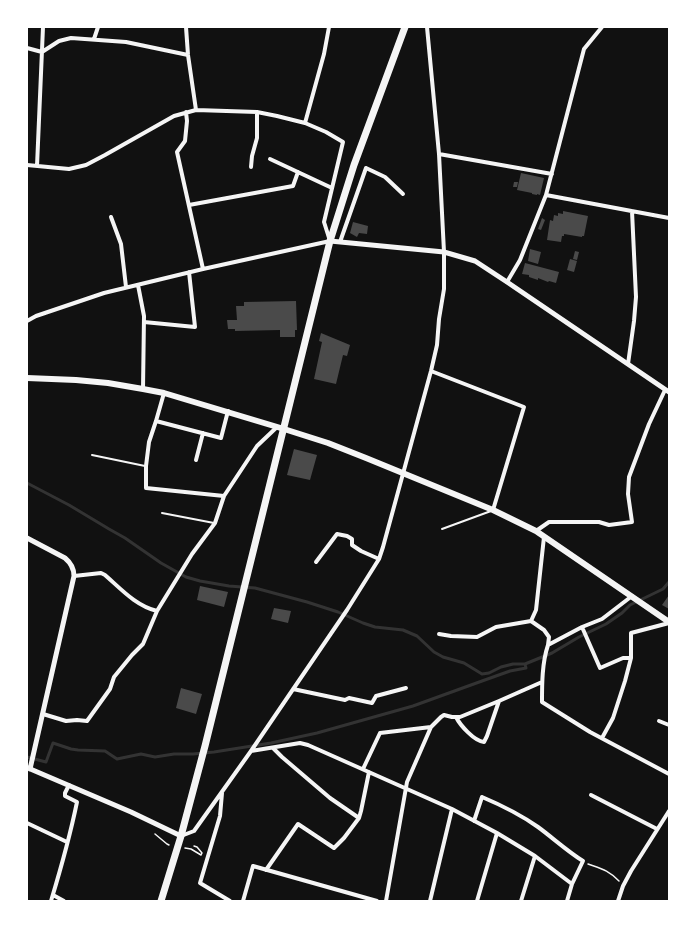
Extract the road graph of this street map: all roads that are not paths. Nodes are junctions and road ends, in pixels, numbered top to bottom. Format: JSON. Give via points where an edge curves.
{"nodes":[{"id":1,"x":43,"y":27,"type":"edge"},
{"id":2,"x":98,"y":27,"type":"edge"},
{"id":3,"x":186,"y":27,"type":"edge"},
{"id":4,"x":329,"y":27,"type":"edge"},
{"id":5,"x":405,"y":27,"type":"edge"},
{"id":6,"x":428,"y":27,"type":"edge"},
{"id":7,"x":602,"y":27,"type":"edge"},
{"id":8,"x":94,"y":39,"type":"junction"},
{"id":9,"x":27,"y":48,"type":"edge"},
{"id":10,"x":42,"y":52,"type":"junction"},
{"id":11,"x":188,"y":55,"type":"junction"},
{"id":12,"x":196,"y":110,"type":"junction"},
{"id":13,"x":186,"y":112,"type":"junction"},
{"id":14,"x":257,"y":112,"type":"junction"},
{"id":15,"x":305,"y":123,"type":"junction"},
{"id":16,"x":439,"y":154,"type":"junction"},
{"id":17,"x":270,"y":159,"type":"dead end"},
{"id":18,"x":27,"y":165,"type":"edge"},
{"id":19,"x":37,"y":166,"type":"junction"},
{"id":20,"x":251,"y":166,"type":"dead end"},
{"id":21,"x":298,"y":172,"type":"junction"},
{"id":22,"x":552,"y":174,"type":"junction"},
{"id":23,"x":332,"y":188,"type":"junction"},
{"id":24,"x":403,"y":194,"type":"dead end"},
{"id":25,"x":546,"y":195,"type":"junction"},
{"id":26,"x":189,"y":205,"type":"junction"},
{"id":27,"x":632,"y":211,"type":"junction"},
{"id":28,"x":111,"y":217,"type":"dead end"},
{"id":29,"x":669,"y":218,"type":"edge"},
{"id":30,"x":330,"y":241,"type":"junction"},
{"id":31,"x":340,"y":242,"type":"junction"},
{"id":32,"x":444,"y":252,"type":"junction"},
{"id":33,"x":203,"y":269,"type":"junction"},
{"id":34,"x":189,"y":272,"type":"junction"},
{"id":35,"x":507,"y":282,"type":"junction"},
{"id":36,"x":138,"y":285,"type":"junction"},
{"id":37,"x":126,"y":288,"type":"junction"},
{"id":38,"x":27,"y":321,"type":"edge"},
{"id":39,"x":144,"y":322,"type":"junction"},
{"id":40,"x":628,"y":364,"type":"junction"},
{"id":41,"x":431,"y":371,"type":"junction"},
{"id":42,"x":27,"y":378,"type":"edge"},
{"id":43,"x":143,"y":389,"type":"junction"},
{"id":44,"x":667,"y":391,"type":"edge"},
{"id":45,"x":164,"y":393,"type":"junction"},
{"id":46,"x":228,"y":411,"type":"junction"},
{"id":47,"x":156,"y":422,"type":"junction"},
{"id":48,"x":277,"y":427,"type":"junction"},
{"id":49,"x":284,"y":429,"type":"junction"},
{"id":50,"x":203,"y":433,"type":"junction"},
{"id":51,"x":92,"y":455,"type":"dead end"},
{"id":52,"x":196,"y":460,"type":"dead end"},
{"id":53,"x":146,"y":466,"type":"junction"},
{"id":54,"x":403,"y":474,"type":"junction"},
{"id":55,"x":224,"y":496,"type":"junction"},
{"id":56,"x":493,"y":510,"type":"junction"},
{"id":57,"x":162,"y":514,"type":"dead end"},
{"id":58,"x":215,"y":523,"type":"junction"},
{"id":59,"x":442,"y":529,"type":"dead end"},
{"id":60,"x":536,"y":531,"type":"junction"},
{"id":61,"x":544,"y":537,"type":"junction"},
{"id":62,"x":27,"y":538,"type":"edge"},
{"id":63,"x":378,"y":559,"type":"junction"},
{"id":64,"x":316,"y":562,"type":"dead end"},
{"id":65,"x":74,"y":576,"type":"junction"},
{"id":66,"x":632,"y":596,"type":"junction"},
{"id":67,"x":157,"y":611,"type":"junction"},
{"id":68,"x":531,"y":621,"type":"junction"},
{"id":69,"x":669,"y":622,"type":"edge"},
{"id":70,"x":582,"y":628,"type":"junction"},
{"id":71,"x":439,"y":634,"type":"dead end"},
{"id":72,"x":548,"y":645,"type":"junction"},
{"id":73,"x":631,"y":658,"type":"junction"},
{"id":74,"x":542,"y":682,"type":"junction"},
{"id":75,"x":406,"y":688,"type":"dead end"},
{"id":76,"x":293,"y":689,"type":"junction"},
{"id":77,"x":499,"y":701,"type":"junction"},
{"id":78,"x":43,"y":714,"type":"junction"},
{"id":79,"x":456,"y":717,"type":"junction"},
{"id":80,"x":658,"y":720,"type":"dead end"},
{"id":81,"x":669,"y":725,"type":"edge"},
{"id":82,"x":431,"y":726,"type":"junction"},
{"id":83,"x":602,"y":738,"type":"junction"},
{"id":84,"x":273,"y":748,"type":"junction"},
{"id":85,"x":252,"y":750,"type":"junction"},
{"id":86,"x":29,"y":769,"type":"edge"},
{"id":87,"x":363,"y":769,"type":"junction"},
{"id":88,"x":369,"y":772,"type":"junction"},
{"id":89,"x":669,"y":774,"type":"edge"},
{"id":90,"x":68,"y":785,"type":"junction"},
{"id":91,"x":405,"y":788,"type":"junction"},
{"id":92,"x":222,"y":793,"type":"junction"},
{"id":93,"x":591,"y":795,"type":"dead end"},
{"id":94,"x":452,"y":809,"type":"junction"},
{"id":95,"x":669,"y":811,"type":"edge"},
{"id":96,"x":359,"y":818,"type":"junction"},
{"id":97,"x":667,"y":818,"type":"edge"},
{"id":98,"x":474,"y":821,"type":"junction"},
{"id":99,"x":27,"y":823,"type":"edge"},
{"id":100,"x":657,"y":829,"type":"junction"},
{"id":101,"x":497,"y":832,"type":"junction"},
{"id":102,"x":181,"y":836,"type":"junction"},
{"id":103,"x":67,"y":842,"type":"junction"},
{"id":104,"x":535,"y":856,"type":"junction"},
{"id":105,"x":266,"y":870,"type":"junction"},
{"id":106,"x":572,"y":884,"type":"junction"},
{"id":107,"x":53,"y":895,"type":"junction"},
{"id":108,"x":51,"y":901,"type":"edge"},
{"id":109,"x":64,"y":901,"type":"edge"},
{"id":110,"x":162,"y":901,"type":"edge"},
{"id":111,"x":230,"y":901,"type":"edge"},
{"id":112,"x":243,"y":901,"type":"edge"},
{"id":113,"x":377,"y":901,"type":"edge"},
{"id":114,"x":386,"y":901,"type":"edge"},
{"id":115,"x":430,"y":901,"type":"edge"},
{"id":116,"x":477,"y":901,"type":"edge"},
{"id":117,"x":521,"y":901,"type":"edge"},
{"id":118,"x":567,"y":901,"type":"edge"},
{"id":119,"x":618,"y":901,"type":"edge"}],
"edges":[{"from":1,"to":10,"type":"street"},
{"from":2,"to":8,"type":"street"},
{"from":3,"to":11,"type":"street"},
{"from":4,"to":15,"type":"street"},
{"from":5,"to":30,"type":"highway","via":[[354,165]]},
{"from":6,"to":16,"type":"street"},
{"from":7,"to":22,"type":"street","via":[[584,49]]},
{"from":8,"to":10,"type":"street","via":[[71,38],[59,41]]},
{"from":8,"to":11,"type":"street","via":[[126,42]]},
{"from":9,"to":10,"type":"street"},
{"from":10,"to":19,"type":"street"},
{"from":11,"to":12,"type":"street"},
{"from":12,"to":13,"type":"street"},
{"from":12,"to":14,"type":"street"},
{"from":13,"to":19,"type":"street","via":[[174,116],[86,165],[69,169]]},
{"from":13,"to":26,"type":"street","via":[[185,141],[177,152]]},
{"from":14,"to":15,"type":"street"},
{"from":14,"to":20,"type":"street","via":[[258,138]]},
{"from":15,"to":23,"type":"street","via":[[343,142]]},
{"from":16,"to":22,"type":"street"},
{"from":16,"to":32,"type":"street"},
{"from":17,"to":21,"type":"street"},
{"from":18,"to":19,"type":"street"},
{"from":21,"to":23,"type":"street"},
{"from":21,"to":26,"type":"street","via":[[293,186]]},
{"from":22,"to":25,"type":"street"},
{"from":23,"to":30,"type":"street","via":[[324,222]]},
{"from":24,"to":31,"type":"street","via":[[385,177],[366,168]]},
{"from":25,"to":27,"type":"street"},
{"from":25,"to":35,"type":"street","via":[[520,260]]},
{"from":26,"to":33,"type":"street"},
{"from":27,"to":29,"type":"street"},
{"from":27,"to":40,"type":"street","via":[[636,297]]},
{"from":28,"to":37,"type":"street","via":[[121,244]]},
{"from":30,"to":31,"type":"street"},
{"from":30,"to":33,"type":"street"},
{"from":30,"to":49,"type":"highway"},
{"from":31,"to":32,"type":"street"},
{"from":32,"to":35,"type":"street","via":[[475,261]]},
{"from":32,"to":41,"type":"street","via":[[444,289]]},
{"from":33,"to":34,"type":"street"},
{"from":34,"to":36,"type":"street"},
{"from":34,"to":39,"type":"street","via":[[195,327]]},
{"from":35,"to":40,"type":"street"},
{"from":36,"to":37,"type":"street"},
{"from":36,"to":39,"type":"street"},
{"from":37,"to":38,"type":"street","via":[[104,293]]},
{"from":39,"to":43,"type":"street"},
{"from":40,"to":44,"type":"street"},
{"from":41,"to":54,"type":"street"},
{"from":41,"to":56,"type":"street","via":[[524,407]]},
{"from":42,"to":43,"type":"main road","via":[[108,383]]},
{"from":43,"to":45,"type":"main road"},
{"from":44,"to":60,"type":"street","via":[[649,424],[629,477],[628,494],[632,522],[610,526],[599,522],[549,522]]},
{"from":45,"to":46,"type":"main road"},
{"from":45,"to":47,"type":"street"},
{"from":46,"to":48,"type":"main road"},
{"from":46,"to":50,"type":"street","via":[[221,438]]},
{"from":47,"to":50,"type":"street"},
{"from":47,"to":53,"type":"street","via":[[149,442]]},
{"from":48,"to":49,"type":"main road"},
{"from":48,"to":55,"type":"street","via":[[257,446]]},
{"from":49,"to":54,"type":"main road","via":[[354,453]]},
{"from":49,"to":102,"type":"highway"},
{"from":50,"to":52,"type":"street"},
{"from":51,"to":53,"type":"lane"},
{"from":53,"to":55,"type":"street","via":[[146,488]]},
{"from":54,"to":56,"type":"main road"},
{"from":54,"to":63,"type":"street"},
{"from":55,"to":58,"type":"street"},
{"from":56,"to":59,"type":"lane"},
{"from":56,"to":60,"type":"main road"},
{"from":57,"to":58,"type":"lane"},
{"from":58,"to":67,"type":"street","via":[[192,554]]},
{"from":60,"to":61,"type":"main road"},
{"from":61,"to":66,"type":"main road"},
{"from":61,"to":68,"type":"street","via":[[536,610]]},
{"from":62,"to":65,"type":"street","via":[[70,562]]},
{"from":63,"to":64,"type":"street","via":[[352,545],[352,539],[337,534]]},
{"from":63,"to":76,"type":"street"},
{"from":65,"to":67,"type":"street","via":[[101,573],[132,599],[144,607]]},
{"from":65,"to":78,"type":"street"},
{"from":66,"to":69,"type":"main road"},
{"from":66,"to":70,"type":"street","via":[[602,619]]},
{"from":67,"to":78,"type":"street","via":[[143,644],[114,677],[110,689],[87,721],[66,721]]},
{"from":68,"to":71,"type":"street","via":[[496,627],[477,636]]},
{"from":68,"to":72,"type":"street","via":[[549,637]]},
{"from":69,"to":73,"type":"street","via":[[631,633]]},
{"from":70,"to":72,"type":"street"},
{"from":70,"to":73,"type":"street","via":[[600,668],[623,658]]},
{"from":72,"to":74,"type":"street"},
{"from":73,"to":83,"type":"street","via":[[613,718]]},
{"from":74,"to":77,"type":"street"},
{"from":74,"to":83,"type":"street","via":[[542,702]]},
{"from":75,"to":76,"type":"street","via":[[376,696],[372,703]]},
{"from":76,"to":85,"type":"street"},
{"from":77,"to":79,"type":"street"},
{"from":77,"to":79,"type":"street","via":[[484,742],[476,740],[459,724]]},
{"from":78,"to":86,"type":"street"},
{"from":79,"to":82,"type":"street","via":[[444,715]]},
{"from":80,"to":81,"type":"street"},
{"from":82,"to":87,"type":"street","via":[[380,733]]},
{"from":82,"to":91,"type":"street"},
{"from":83,"to":89,"type":"street"},
{"from":84,"to":85,"type":"street"},
{"from":84,"to":87,"type":"street","via":[[300,743]]},
{"from":84,"to":96,"type":"street","via":[[330,798]]},
{"from":85,"to":92,"type":"street"},
{"from":86,"to":90,"type":"street"},
{"from":87,"to":88,"type":"street"},
{"from":88,"to":91,"type":"street"},
{"from":88,"to":96,"type":"street"},
{"from":90,"to":102,"type":"street"},
{"from":90,"to":103,"type":"street","via":[[65,796],[77,802]]},
{"from":91,"to":94,"type":"street"},
{"from":91,"to":114,"type":"street"},
{"from":92,"to":102,"type":"street","via":[[194,830]]},
{"from":92,"to":111,"type":"street","via":[[220,816],[200,883]]},
{"from":93,"to":100,"type":"street"},
{"from":94,"to":98,"type":"street"},
{"from":94,"to":115,"type":"street"},
{"from":95,"to":97,"type":"street"},
{"from":96,"to":105,"type":"street","via":[[334,848],[298,824]]},
{"from":97,"to":100,"type":"street"},
{"from":98,"to":101,"type":"street"},
{"from":98,"to":106,"type":"street","via":[[482,797],[538,827],[583,861]]},
{"from":99,"to":103,"type":"street"},
{"from":100,"to":119,"type":"street","via":[[630,871]]},
{"from":101,"to":104,"type":"street"},
{"from":101,"to":116,"type":"street"},
{"from":102,"to":110,"type":"highway"},
{"from":103,"to":107,"type":"street"},
{"from":104,"to":106,"type":"street"},
{"from":104,"to":117,"type":"street"},
{"from":105,"to":112,"type":"street","via":[[253,866]]},
{"from":105,"to":113,"type":"street"},
{"from":106,"to":118,"type":"street"},
{"from":107,"to":108,"type":"street"},
{"from":107,"to":109,"type":"street"}]}
